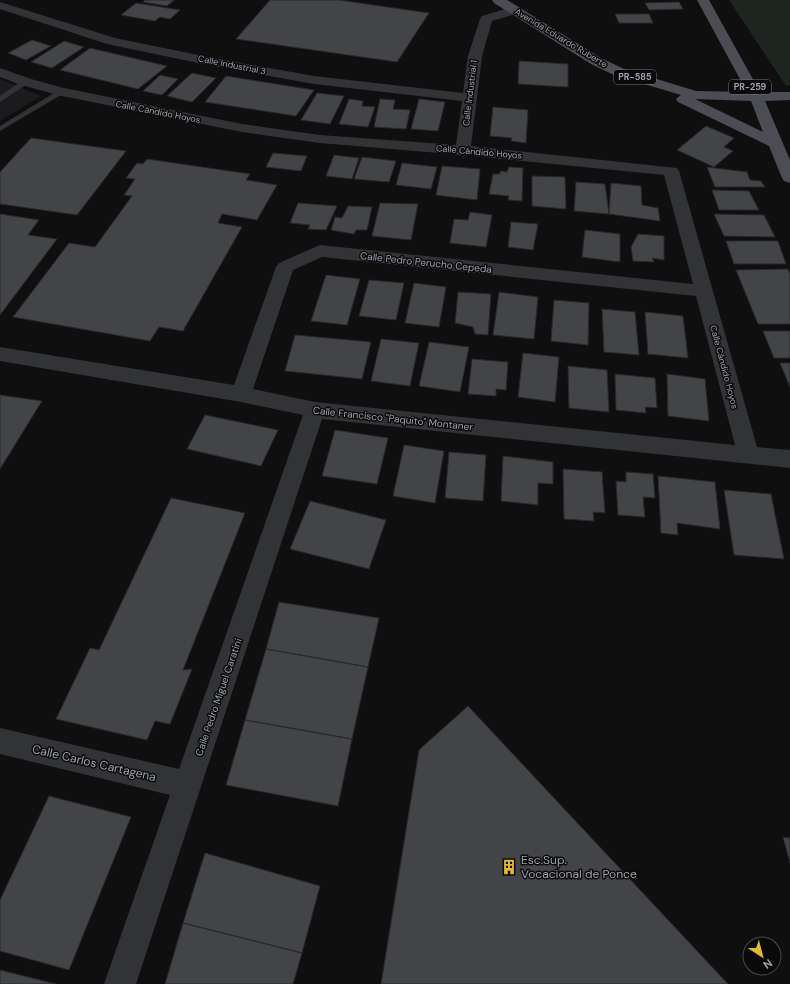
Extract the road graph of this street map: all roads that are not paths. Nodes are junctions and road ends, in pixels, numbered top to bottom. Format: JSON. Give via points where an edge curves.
{"nodes":[{"id":1,"x":498,"y":0,"type":"edge"},
{"id":2,"x":703,"y":0,"type":"edge"},
{"id":3,"x":3,"y":4,"type":"edge"},
{"id":4,"x":515,"y":10,"type":"junction"},
{"id":5,"x":0,"y":72,"type":"edge"},
{"id":6,"x":619,"y":72,"type":"junction"},
{"id":7,"x":26,"y":82,"type":"junction"},
{"id":8,"x":62,"y":92,"type":"junction"},
{"id":9,"x":790,"y":96,"type":"edge"},
{"id":10,"x":756,"y":97,"type":"junction"},
{"id":11,"x":469,"y":98,"type":"junction"},
{"id":12,"x":0,"y":100,"type":"edge"},
{"id":13,"x":0,"y":129,"type":"edge"},
{"id":14,"x":776,"y":144,"type":"junction"},
{"id":15,"x":463,"y":150,"type":"junction"},
{"id":16,"x":790,"y":178,"type":"edge"},
{"id":17,"x":703,"y":291,"type":"junction"},
{"id":18,"x":0,"y":354,"type":"edge"},
{"id":19,"x":241,"y":394,"type":"junction"},
{"id":20,"x":315,"y":410,"type":"junction"},
{"id":21,"x":748,"y":454,"type":"junction"},
{"id":22,"x":790,"y":459,"type":"edge"},
{"id":23,"x":0,"y":741,"type":"edge"},
{"id":24,"x":188,"y":785,"type":"junction"},
{"id":25,"x":120,"y":984,"type":"edge"}],
"edges":[{"from":1,"to":4,"type":"main road","name":"Avenida Eduardo Ruberte","number":"PR-585"},
{"from":2,"to":10,"type":"main road","number":"PR-259"},
{"from":3,"to":11,"type":"street","name":"Calle Industrial 3","via":[[112,41],[208,61],[314,80]]},
{"from":4,"to":6,"type":"main road","name":"Avenida Eduardo Ruberte","number":"PR-585","via":[[573,47]]},
{"from":4,"to":11,"type":"street","name":"Calle Industrial 1","via":[[486,19],[475,56]]},
{"from":5,"to":7,"type":"street","name":"Calle Cándido Hoyos"},
{"from":6,"to":10,"type":"main road","name":"Avenida Eduardo Ruberte","number":"PR-585","via":[[695,95]]},
{"from":6,"to":14,"type":"main road","via":[[729,120]]},
{"from":7,"to":8,"type":"street","name":"Calle Cándido Hoyos"},
{"from":7,"to":12,"type":"lane"},
{"from":8,"to":13,"type":"lane"},
{"from":8,"to":15,"type":"street","name":"Calle Cándido Hoyos","via":[[242,128],[320,139]]},
{"from":9,"to":10,"type":"main road","name":"Avenida Eduardo Ruberte","number":"PR-585"},
{"from":10,"to":14,"type":"main road","number":"PR-259"},
{"from":11,"to":15,"type":"street","name":"Calle Industrial 1"},
{"from":14,"to":16,"type":"main road","number":"PR-259"},
{"from":15,"to":17,"type":"street","name":"Calle Cándido Hoyos","via":[[670,171]]},
{"from":17,"to":19,"type":"street","name":"Calle Pedro Perucho Cepeda","via":[[320,250],[285,267]]},
{"from":17,"to":21,"type":"street","name":"Calle Cándido Hoyos"},
{"from":18,"to":19,"type":"street","name":"Calle Francisco \"Paquito\" Montaner"},
{"from":19,"to":20,"type":"street","name":"Calle Francisco \"Paquito\" Montaner"},
{"from":20,"to":21,"type":"street","name":"Calle Francisco \"Paquito\" Montaner"},
{"from":20,"to":24,"type":"street","name":"Calle Pedro Miguel Caratini"},
{"from":21,"to":22,"type":"street","name":"Calle Francisco \"Paquito\" Montaner"},
{"from":23,"to":24,"type":"street","name":"Calle Carlos Cartagena"},
{"from":24,"to":25,"type":"street","name":"Calle Pedro Miguel Caratini"}]}
